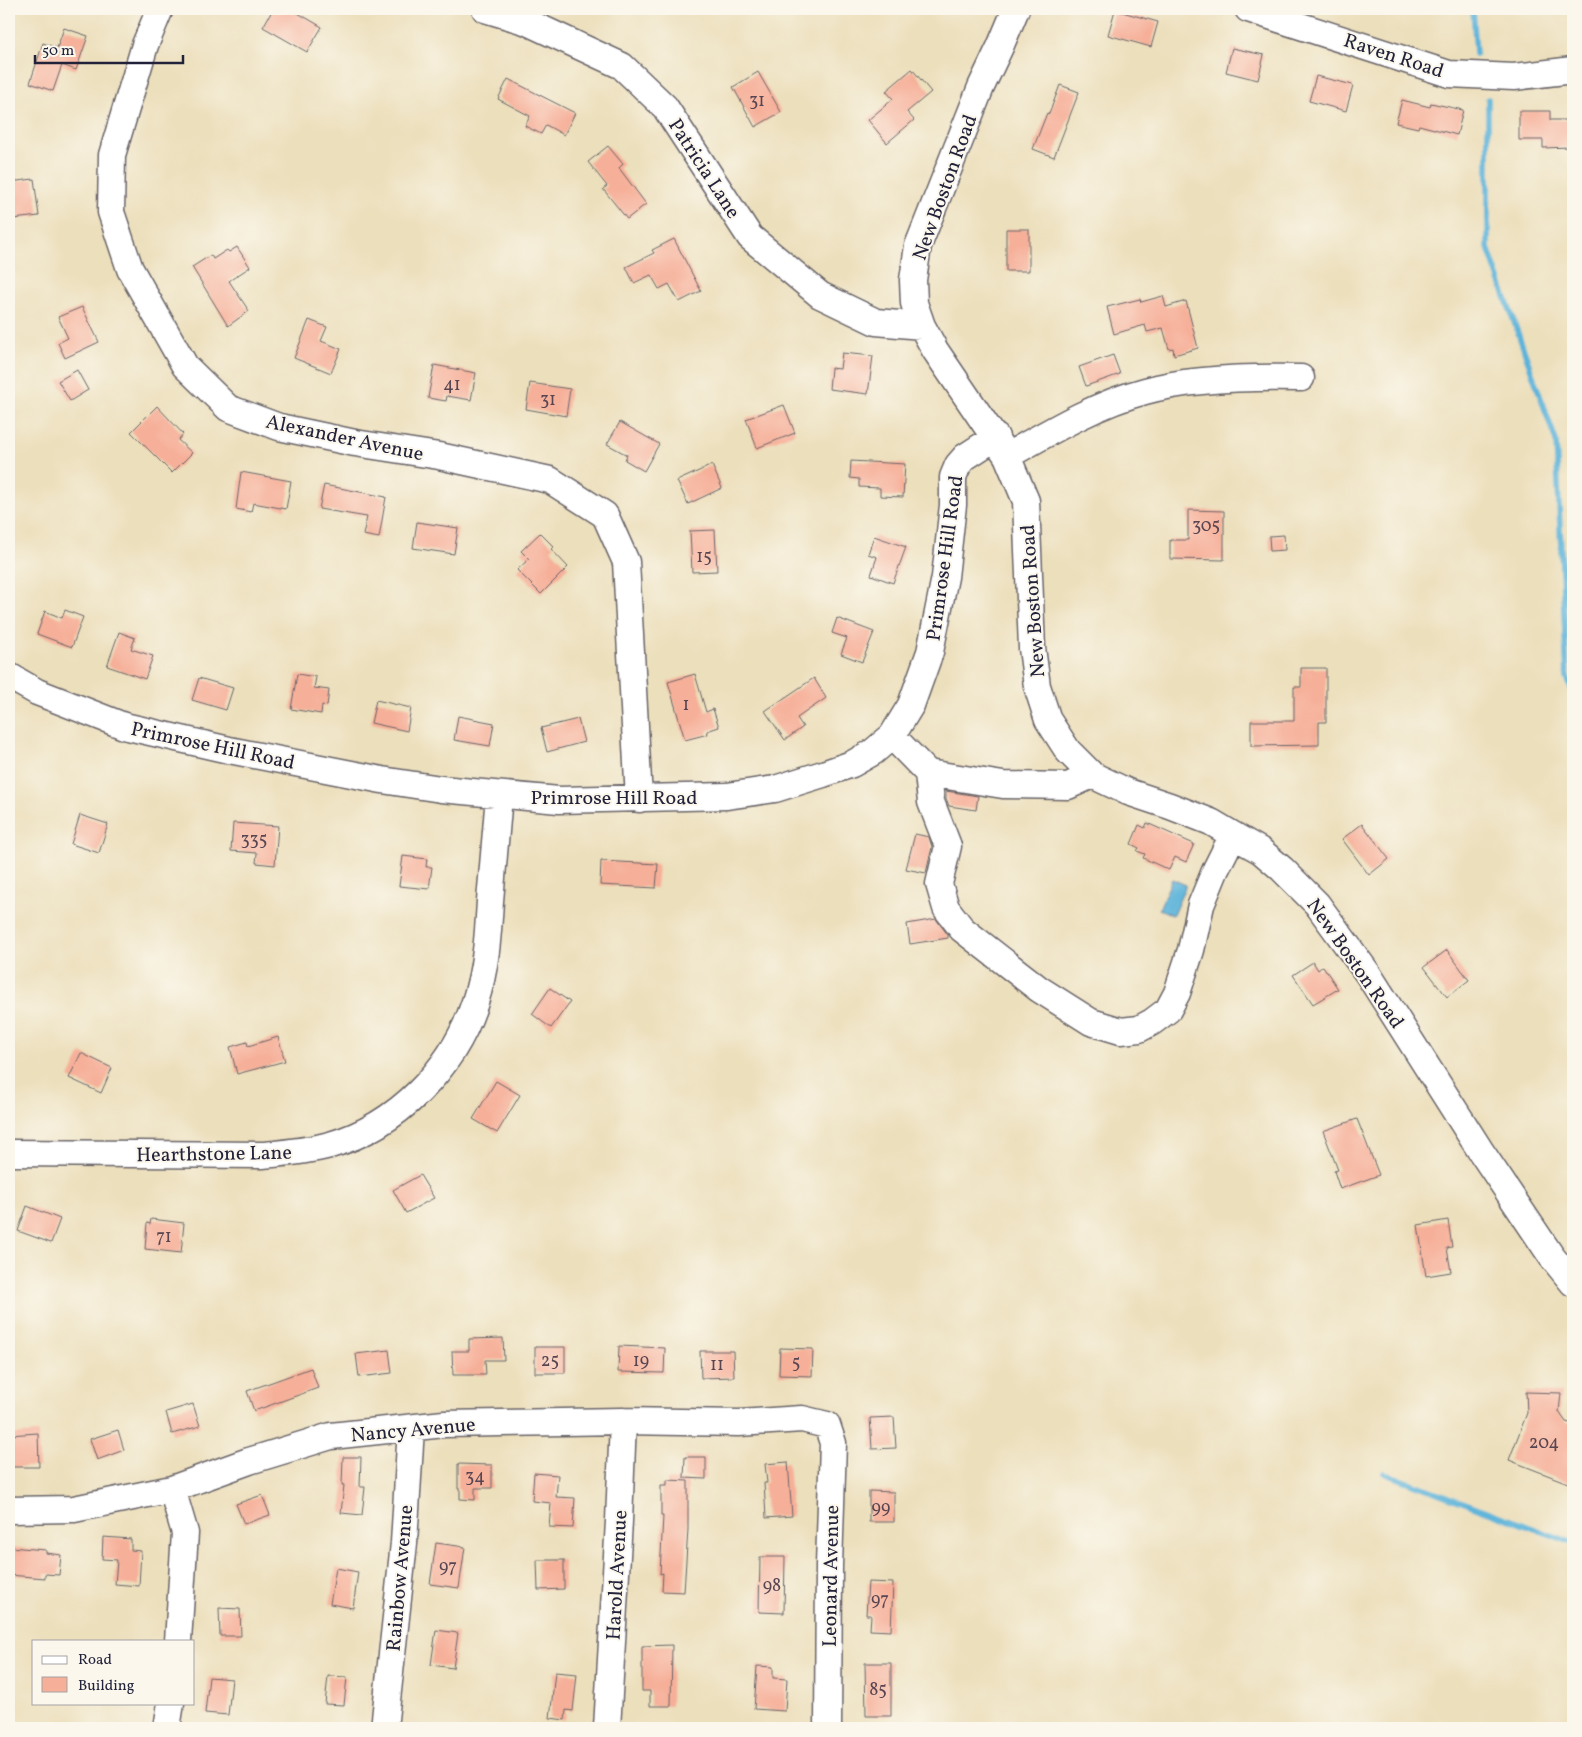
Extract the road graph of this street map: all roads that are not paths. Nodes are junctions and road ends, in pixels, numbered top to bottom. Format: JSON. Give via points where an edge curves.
{"nodes":[{"id":1,"x":160,"y":9,"type":"edge"},
{"id":2,"x":485,"y":9,"type":"edge"},
{"id":3,"x":1016,"y":9,"type":"edge"},
{"id":4,"x":1249,"y":9,"type":"edge"},
{"id":5,"x":1573,"y":70,"type":"edge"},
{"id":6,"x":922,"y":326,"type":"junction"},
{"id":7,"x":1301,"y":378,"type":"dead end"},
{"id":8,"x":1001,"y":446,"type":"junction"},
{"id":9,"x":9,"y":676,"type":"edge"},
{"id":10,"x":892,"y":736,"type":"junction"},
{"id":11,"x":928,"y":773,"type":"junction"},
{"id":12,"x":1092,"y":774,"type":"junction"},
{"id":13,"x":499,"y":796,"type":"junction"},
{"id":14,"x":639,"y":799,"type":"junction"},
{"id":15,"x":1233,"y":835,"type":"junction"},
{"id":16,"x":9,"y":1153,"type":"edge"},
{"id":17,"x":1573,"y":1283,"type":"edge"},
{"id":18,"x":623,"y":1421,"type":"junction"},
{"id":19,"x":827,"y":1425,"type":"joint"},
{"id":20,"x":411,"y":1428,"type":"junction"},
{"id":21,"x":172,"y":1489,"type":"junction"},
{"id":22,"x":9,"y":1510,"type":"edge"},
{"id":23,"x":178,"y":1640,"type":"edge"},
{"id":24,"x":171,"y":1704,"type":"edge"},
{"id":25,"x":167,"y":1728,"type":"edge"},
{"id":26,"x":384,"y":1728,"type":"edge"},
{"id":27,"x":607,"y":1728,"type":"edge"},
{"id":28,"x":828,"y":1728,"type":"edge"}],
"edges":[{"from":1,"to":14,"type":"street","name":"Alexander Avenue","via":[[145,45],[112,155],[111,212],[130,269],[185,366],[228,408],[279,427],[550,480],[605,515],[626,562]]},
{"from":2,"to":6,"type":"street","name":"Patricia Lane","via":[[525,22],[622,66],[665,107],[750,237],[820,295],[876,322]]},
{"from":3,"to":6,"type":"street","name":"New Boston Road","via":[[981,87],[918,246],[912,280],[914,303]]},
{"from":4,"to":5,"type":"street","name":"Raven Road","via":[[1449,74],[1514,77]]},
{"from":6,"to":8,"type":"street","name":"New Boston Road"},
{"from":7,"to":8,"type":"street","name":"Primrose Hill Road","via":[[1177,384],[1147,390]]},
{"from":8,"to":10,"type":"street","name":"Primrose Hill Road","via":[[965,457],[953,477],[949,549],[930,652],[911,705]]},
{"from":8,"to":12,"type":"street","name":"New Boston Road","via":[[1026,501],[1032,648],[1037,686],[1048,720],[1068,751]]},
{"from":9,"to":13,"type":"street","name":"Primrose Hill Road","via":[[37,692],[124,726],[373,778]]},
{"from":10,"to":11,"type":"street"},
{"from":10,"to":14,"type":"street","name":"Primrose Hill Road","via":[[852,764],[775,789],[727,796]]},
{"from":11,"to":12,"type":"street","via":[[1003,785],[1068,786]]},
{"from":11,"to":15,"type":"street","via":[[931,802],[948,846],[939,884],[946,908],[962,929],[1039,989],[1091,1022],[1121,1031],[1138,1029],[1168,1010],[1191,950],[1201,905]]},
{"from":12,"to":15,"type":"street","name":"New Boston Road","via":[[1128,792],[1211,822]]},
{"from":13,"to":14,"type":"street","name":"Primrose Hill Road","via":[[559,800]]},
{"from":13,"to":16,"type":"street","name":"Hearthstone Lane","via":[[488,934],[475,1002],[443,1064],[420,1091],[393,1113],[364,1131],[331,1145],[297,1152],[263,1155]]},
{"from":15,"to":17,"type":"street","name":"New Boston Road","via":[[1261,851],[1318,904],[1368,974],[1552,1258]]},
{"from":18,"to":19,"type":"street","name":"Nancy Avenue","via":[[740,1423],[802,1419]]},
{"from":18,"to":20,"type":"street","name":"Nancy Avenue","via":[[444,1424]]},
{"from":18,"to":27,"type":"street","name":"Harold Avenue"},
{"from":19,"to":28,"type":"street","name":"Leonard Avenue","via":[[833,1443]]},
{"from":20,"to":21,"type":"street","name":"Nancy Avenue","via":[[330,1436]]},
{"from":20,"to":26,"type":"street","name":"Rainbow Avenue","via":[[404,1543]]},
{"from":21,"to":22,"type":"street","name":"Nancy Avenue","via":[[74,1509]]},
{"from":21,"to":23,"type":"street","via":[[185,1533]]},
{"from":24,"to":25,"type":"street"}]}
